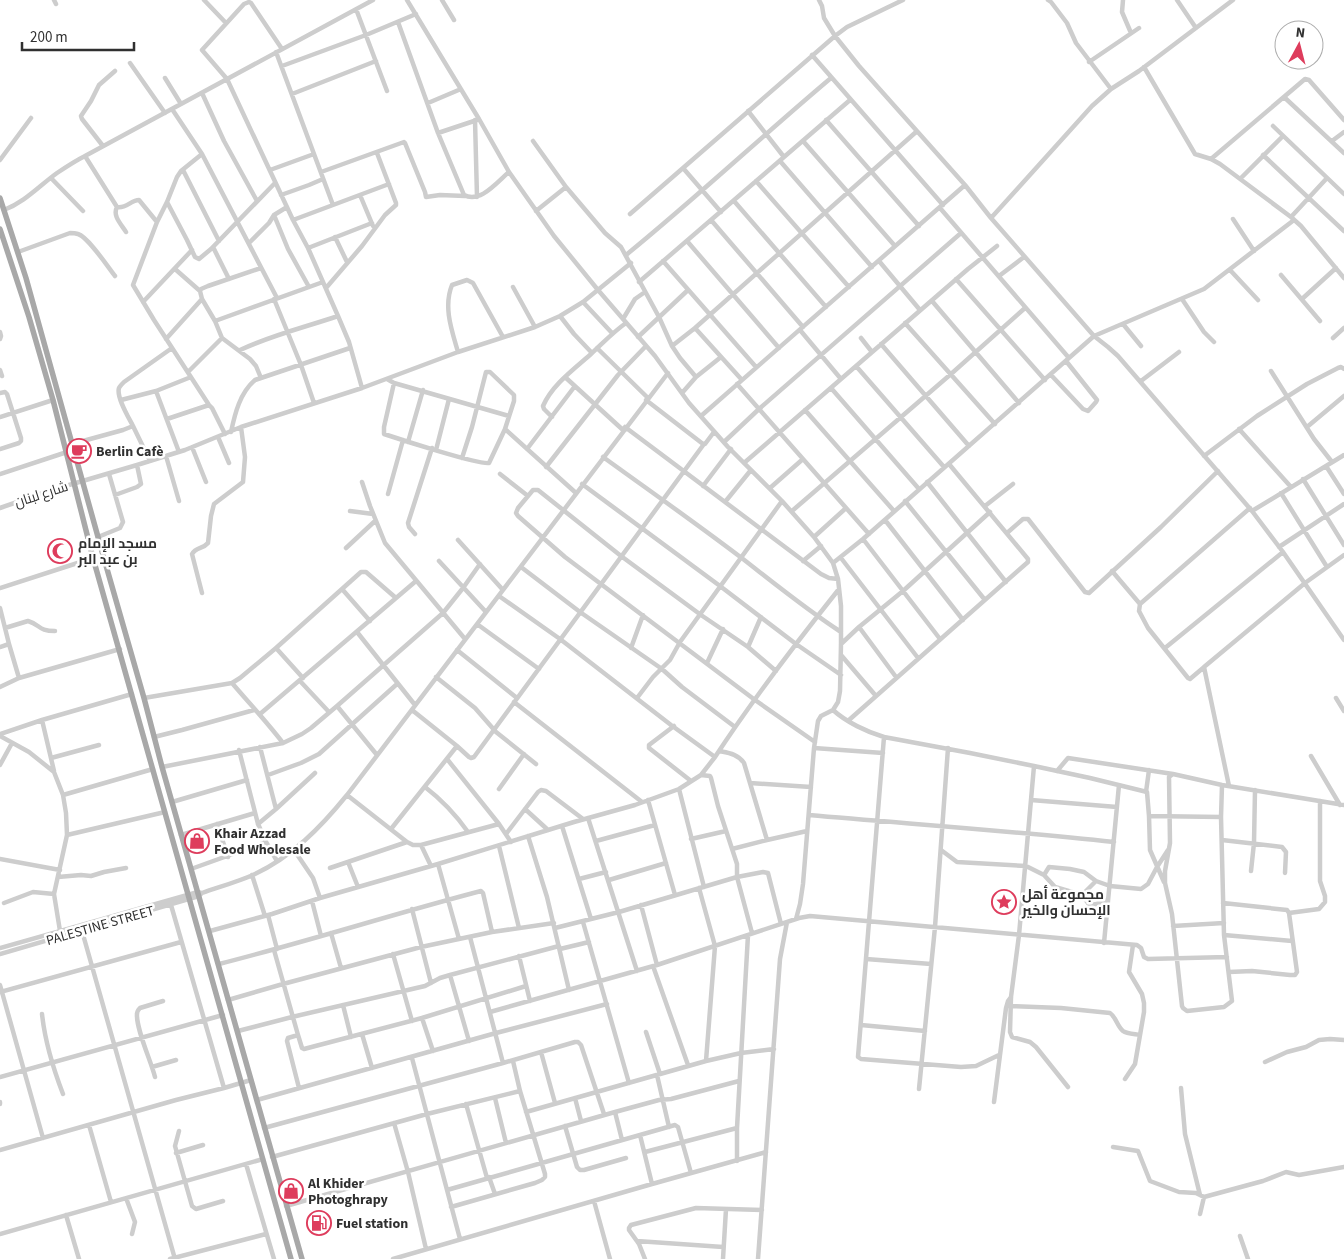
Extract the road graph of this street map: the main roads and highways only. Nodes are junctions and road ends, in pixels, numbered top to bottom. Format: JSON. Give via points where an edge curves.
{"nodes":[{"id":1,"x":0,"y":198,"type":"edge"},
{"id":2,"x":0,"y":229,"type":"edge"},
{"id":3,"x":2,"y":243,"type":"edge"},
{"id":4,"x":291,"y":1259,"type":"edge"},
{"id":5,"x":302,"y":1259,"type":"edge"}],
"edges":[{"from":1,"to":5,"type":"main road","via":[[18,252]]},
{"from":2,"to":3,"type":"main road"},
{"from":3,"to":4,"type":"main road","via":[[53,400],[93,558]]}]}
